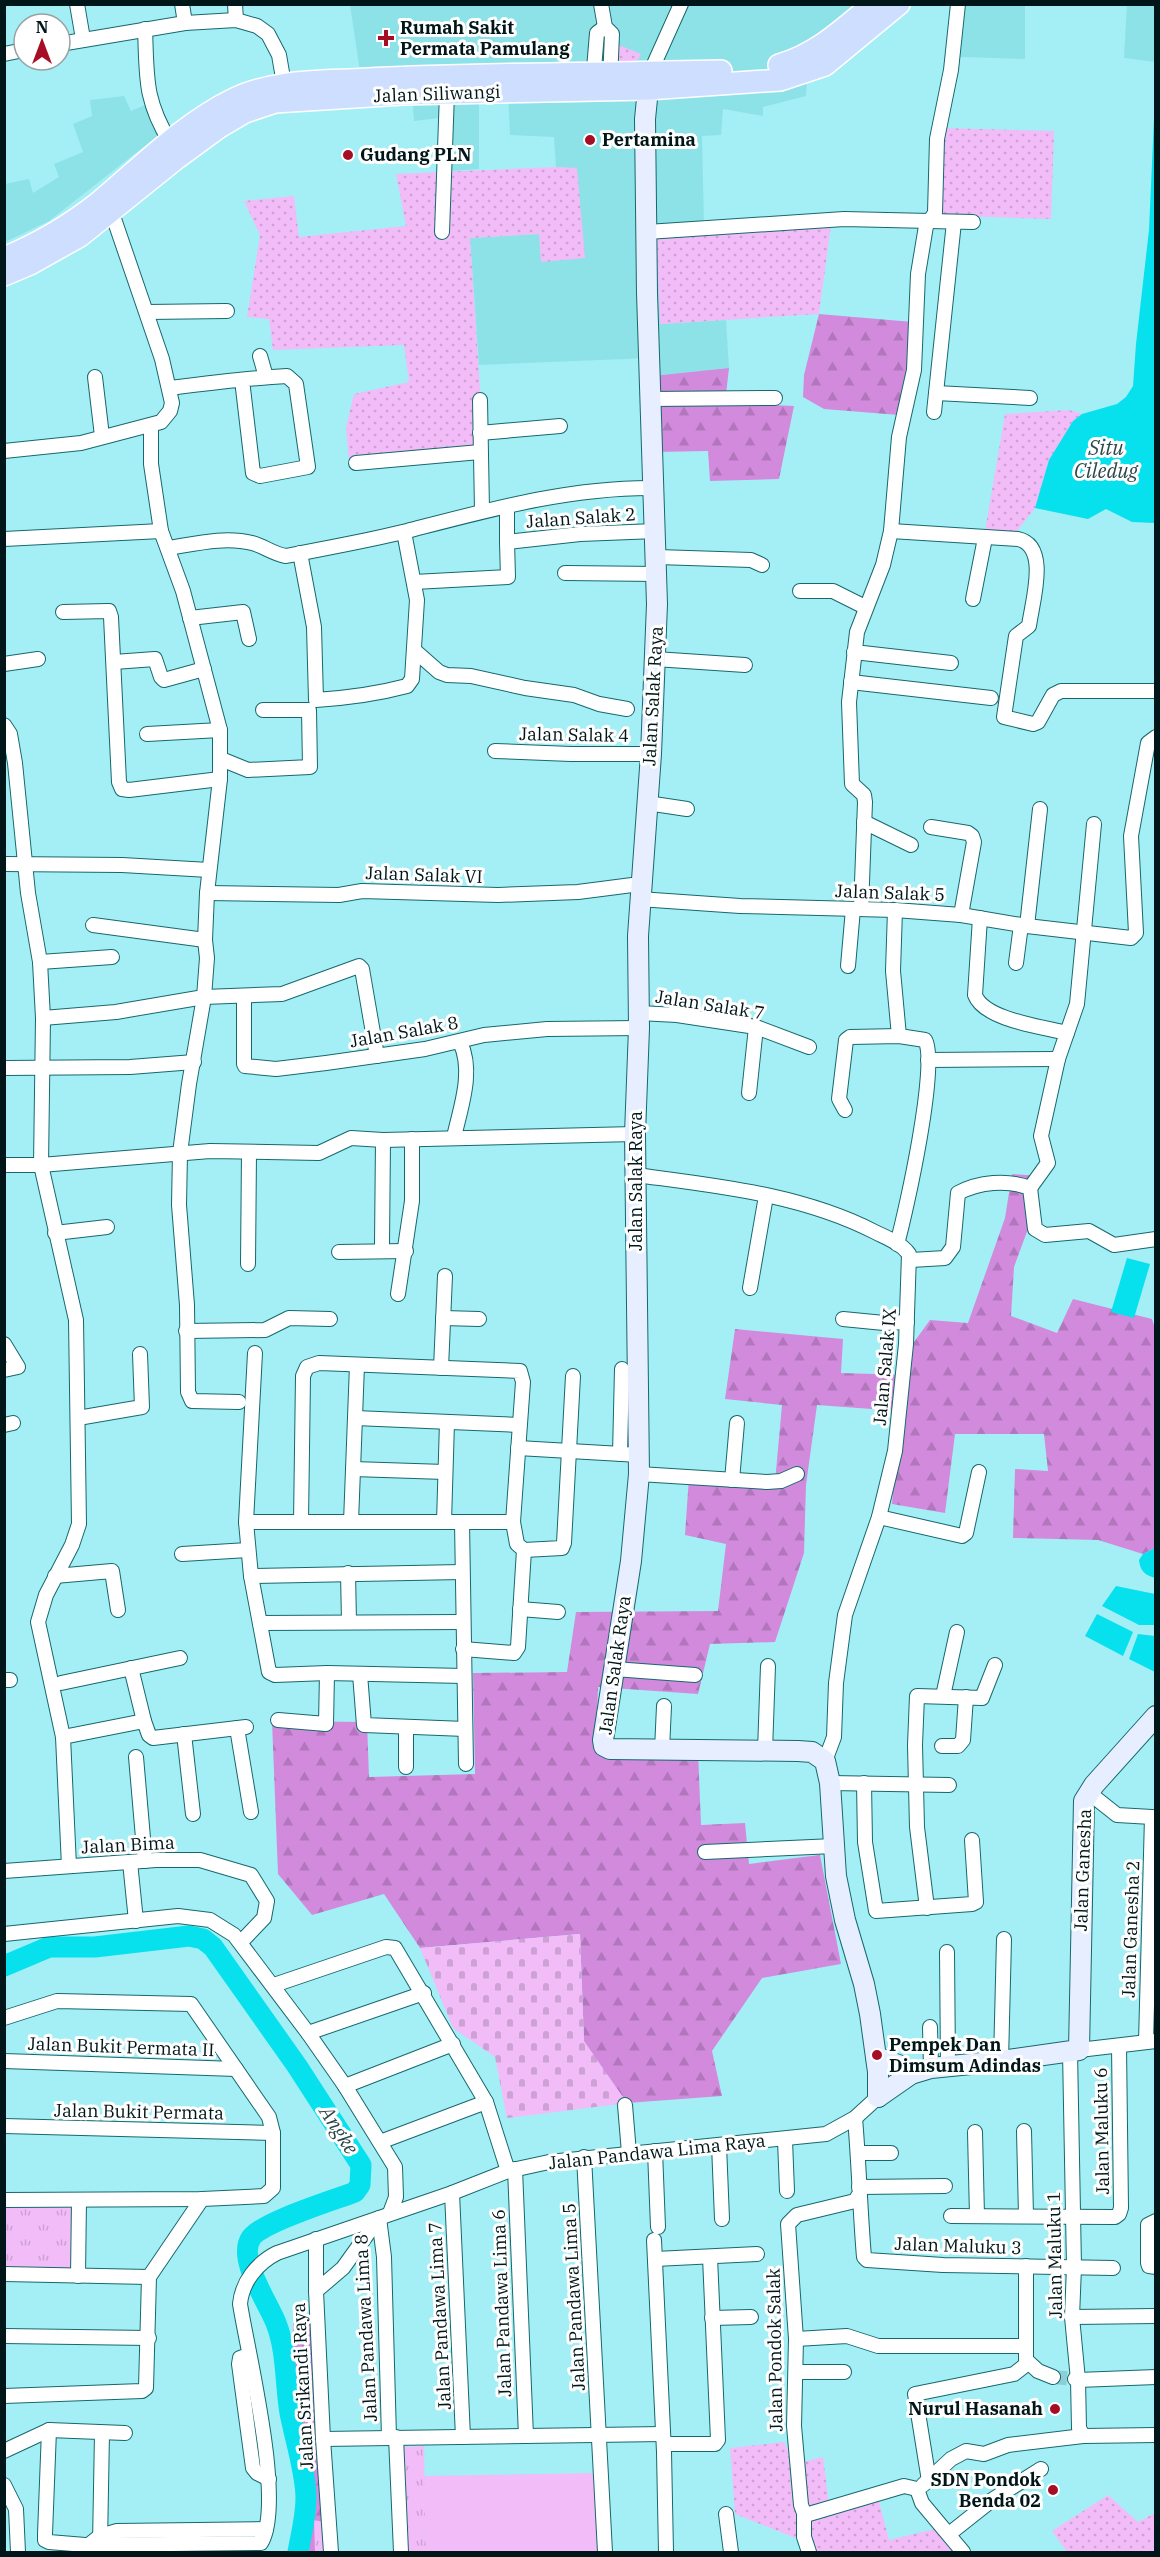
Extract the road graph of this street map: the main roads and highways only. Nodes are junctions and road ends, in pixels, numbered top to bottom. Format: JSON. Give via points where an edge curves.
{"nodes":[{"id":1,"x":873,"y":4,"type":"edge"},
{"id":2,"x":899,"y":4,"type":"edge"},
{"id":3,"x":732,"y":77,"type":"junction"},
{"id":4,"x":601,"y":81,"type":"junction"},
{"id":5,"x":402,"y":86,"type":"junction"},
{"id":6,"x":4,"y":258,"type":"edge"},
{"id":7,"x":4,"y":275,"type":"edge"}],
"edges":[{"from":1,"to":3,"type":"main road","name":"Jalan Siliwangi","via":[[823,46],[800,58]]},
{"from":2,"to":3,"type":"main road","name":"Jalan Siliwangi","via":[[825,64],[780,80]]},
{"from":3,"to":4,"type":"main road","name":"Jalan Siliwangi"},
{"from":4,"to":5,"type":"main road","name":"Jalan Siliwangi"},
{"from":4,"to":5,"type":"main road","name":"Jalan Siliwangi","via":[[447,93]]},
{"from":5,"to":6,"type":"main road","name":"Jalan Siliwangi","via":[[284,84],[233,99],[170,142],[62,230]]},
{"from":5,"to":7,"type":"main road","name":"Jalan Siliwangi","via":[[275,102],[245,112],[177,158],[81,236]]}]}
